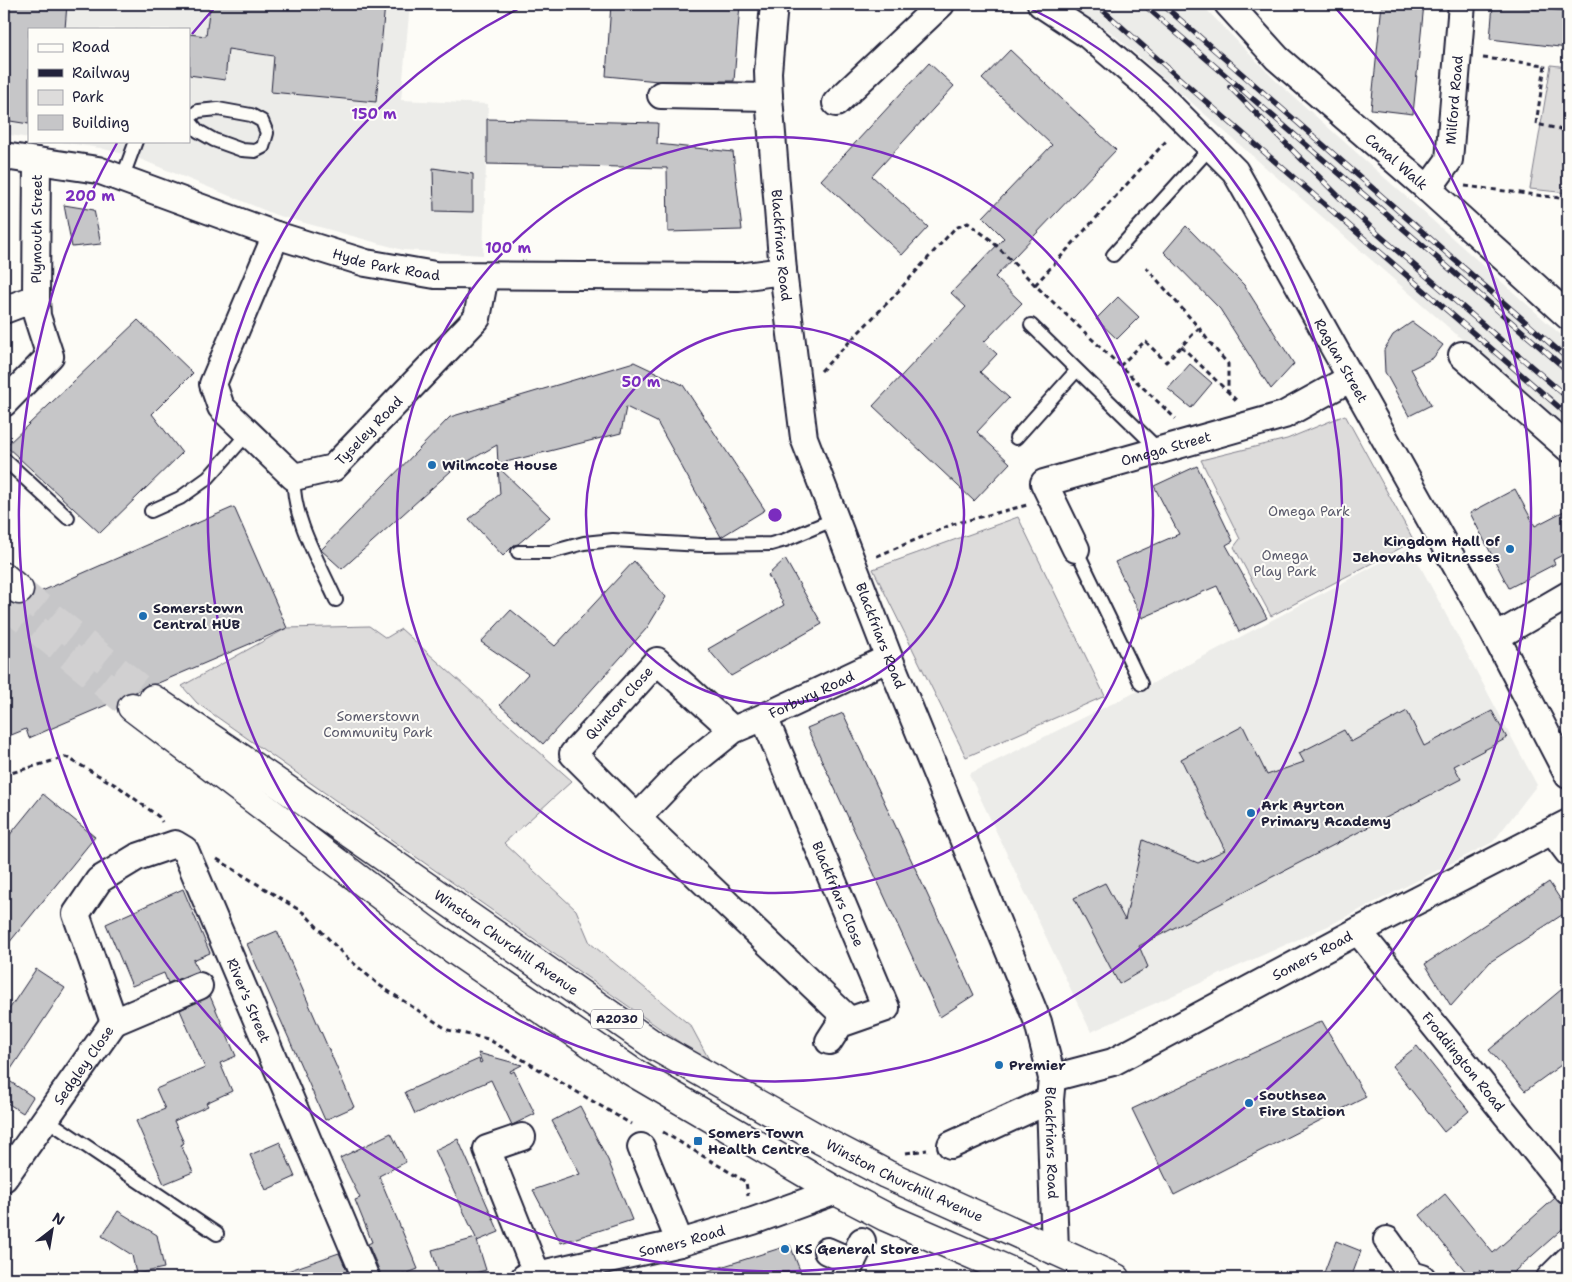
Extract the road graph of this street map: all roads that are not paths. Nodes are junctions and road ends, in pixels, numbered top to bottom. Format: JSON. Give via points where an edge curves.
{"nodes":[{"id":1,"x":774,"y":4,"type":"edge"},
{"id":2,"x":941,"y":4,"type":"edge"},
{"id":3,"x":1041,"y":4,"type":"edge"},
{"id":4,"x":1228,"y":4,"type":"edge"},
{"id":5,"x":1462,"y":4,"type":"edge"},
{"id":6,"x":661,"y":95,"type":"dead end"},
{"id":7,"x":768,"y":97,"type":"junction"},
{"id":8,"x":836,"y":103,"type":"dead end"},
{"id":9,"x":190,"y":118,"type":"edge"},
{"id":10,"x":190,"y":120,"type":"edge"},
{"id":11,"x":136,"y":142,"type":"edge"},
{"id":12,"x":1210,"y":146,"type":"junction"},
{"id":13,"x":4,"y":156,"type":"edge"},
{"id":14,"x":37,"y":161,"type":"junction"},
{"id":15,"x":122,"y":179,"type":"junction"},
{"id":16,"x":1428,"y":189,"type":"junction"},
{"id":17,"x":276,"y":235,"type":"junction"},
{"id":18,"x":1113,"y":255,"type":"dead end"},
{"id":19,"x":783,"y":271,"type":"junction"},
{"id":20,"x":485,"y":276,"type":"junction"},
{"id":21,"x":36,"y":298,"type":"junction"},
{"id":22,"x":4,"y":310,"type":"edge"},
{"id":23,"x":1568,"y":316,"type":"edge"},
{"id":24,"x":1031,"y":325,"type":"dead end"},
{"id":25,"x":1462,"y":355,"type":"dead end"},
{"id":26,"x":1077,"y":370,"type":"junction"},
{"id":27,"x":1351,"y":378,"type":"junction"},
{"id":28,"x":4,"y":403,"type":"edge"},
{"id":29,"x":248,"y":433,"type":"junction"},
{"id":30,"x":1016,"y":438,"type":"dead end"},
{"id":31,"x":1568,"y":448,"type":"edge"},
{"id":32,"x":1160,"y":450,"type":"junction"},
{"id":33,"x":4,"y":459,"type":"edge"},
{"id":34,"x":294,"y":477,"type":"junction"},
{"id":35,"x":151,"y":511,"type":"dead end"},
{"id":36,"x":68,"y":518,"type":"dead end"},
{"id":37,"x":835,"y":519,"type":"junction"},
{"id":38,"x":1076,"y":549,"type":"joint"},
{"id":39,"x":518,"y":552,"type":"dead end"},
{"id":40,"x":1568,"y":595,"type":"edge"},
{"id":41,"x":336,"y":600,"type":"dead end"},
{"id":42,"x":1496,"y":637,"type":"junction"},
{"id":43,"x":889,"y":658,"type":"junction"},
{"id":44,"x":1141,"y":684,"type":"dead end"},
{"id":45,"x":764,"y":717,"type":"junction"},
{"id":46,"x":732,"y":730,"type":"junction"},
{"id":47,"x":1568,"y":775,"type":"edge"},
{"id":48,"x":637,"y":818,"type":"junction"},
{"id":49,"x":1563,"y":835,"type":"edge"},
{"id":50,"x":180,"y":847,"type":"joint"},
{"id":51,"x":1358,"y":931,"type":"junction"},
{"id":52,"x":200,"y":986,"type":"dead end"},
{"id":53,"x":849,"y":1020,"type":"junction"},
{"id":54,"x":114,"y":1022,"type":"junction"},
{"id":55,"x":829,"y":1041,"type":"dead end"},
{"id":56,"x":1051,"y":1089,"type":"junction"},
{"id":57,"x":46,"y":1119,"type":"junction"},
{"id":58,"x":645,"y":1133,"type":"road end"},
{"id":59,"x":522,"y":1137,"type":"dead end"},
{"id":60,"x":951,"y":1145,"type":"road end"},
{"id":61,"x":4,"y":1178,"type":"edge"},
{"id":62,"x":836,"y":1191,"type":"junction"},
{"id":63,"x":1568,"y":1191,"type":"edge"},
{"id":64,"x":217,"y":1234,"type":"dead end"},
{"id":65,"x":1387,"y":1240,"type":"dead end"},
{"id":66,"x":680,"y":1243,"type":"junction"},
{"id":67,"x":827,"y":1250,"type":"dead end"},
{"id":68,"x":1056,"y":1251,"type":"junction"},
{"id":69,"x":853,"y":1260,"type":"edge"},
{"id":70,"x":1568,"y":1260,"type":"edge"},
{"id":71,"x":591,"y":1271,"type":"edge"},
{"id":72,"x":531,"y":1276,"type":"edge"},
{"id":73,"x":1415,"y":1277,"type":"edge"},
{"id":74,"x":366,"y":1278,"type":"edge"},
{"id":75,"x":1026,"y":1278,"type":"edge"},
{"id":76,"x":1116,"y":1278,"type":"edge"},
{"id":77,"x":1550,"y":1278,"type":"edge"}],
"edges":[{"from":1,"to":7,"type":"street","name":"Blackfriars Road"},
{"from":2,"to":8,"type":"street"},
{"from":3,"to":12,"type":"street","name":"Raglan Street","via":[[1088,35],[1160,97]]},
{"from":4,"to":16,"type":"street","name":"Canal Walk","via":[[1277,58]]},
{"from":5,"to":16,"type":"street","name":"Milford Road","via":[[1449,160]]},
{"from":6,"to":7,"type":"street"},
{"from":7,"to":19,"type":"street","name":"Blackfriars Road"},
{"from":9,"to":10,"type":"lane","via":[[198,110],[218,109],[251,115],[262,121],[267,133],[263,147],[255,151],[242,150],[198,131]]},
{"from":11,"to":15,"type":"lane"},
{"from":12,"to":18,"type":"lane"},
{"from":12,"to":27,"type":"street","name":"Raglan Street","via":[[1235,171]]},
{"from":13,"to":14,"type":"street","name":"Hyde Park Road"},
{"from":14,"to":15,"type":"street","name":"Hyde Park Road","via":[[98,170]]},
{"from":14,"to":21,"type":"street","name":"Plymouth Street"},
{"from":15,"to":17,"type":"street","name":"Hyde Park Road"},
{"from":16,"to":23,"type":"street","name":"Canal Walk"},
{"from":17,"to":20,"type":"street","name":"Hyde Park Road","via":[[366,263],[435,275]]},
{"from":17,"to":29,"type":"street","via":[[213,384],[221,407]]},
{"from":19,"to":20,"type":"street","name":"Hyde Park Road","via":[[739,277]]},
{"from":19,"to":37,"type":"street","name":"Blackfriars Road","via":[[804,438]]},
{"from":20,"to":34,"type":"street","name":"Tyseley Road","via":[[477,318],[333,468]]},
{"from":21,"to":22,"type":"street","name":"Plymouth Street"},
{"from":21,"to":28,"type":"street","name":"Plymouth Street","via":[[37,316],[50,356]]},
{"from":24,"to":26,"type":"lane"},
{"from":25,"to":31,"type":"street"},
{"from":26,"to":30,"type":"lane"},
{"from":26,"to":32,"type":"lane"},
{"from":27,"to":32,"type":"street","name":"Omega Street","via":[[1284,415]]},
{"from":27,"to":42,"type":"street","name":"Raglan Street"},
{"from":29,"to":34,"type":"street"},
{"from":29,"to":35,"type":"lane","via":[[208,478],[180,498]]},
{"from":32,"to":38,"type":"street","name":"Omega Street","via":[[1044,483]]},
{"from":33,"to":36,"type":"lane"},
{"from":34,"to":41,"type":"lane","via":[[299,517]]},
{"from":37,"to":39,"type":"lane","via":[[771,544],[702,545],[612,540],[551,552]]},
{"from":37,"to":43,"type":"street","name":"Blackfriars Road"},
{"from":38,"to":44,"type":"lane"},
{"from":40,"to":42,"type":"street"},
{"from":42,"to":47,"type":"street","name":"Raglan Street"},
{"from":43,"to":45,"type":"street","name":"Forbury Road"},
{"from":43,"to":56,"type":"street","name":"Blackfriars Road","via":[[1038,1022]]},
{"from":45,"to":46,"type":"street","name":"Forbury Road"},
{"from":45,"to":53,"type":"street","name":"Blackfriars Close","via":[[886,1008]]},
{"from":46,"to":48,"type":"street","name":"Forbury Road","via":[[682,771]]},
{"from":46,"to":48,"type":"street","name":"Quinton Close","via":[[657,661],[573,754]]},
{"from":48,"to":53,"type":"street"},
{"from":49,"to":51,"type":"street","name":"Somers Road"},
{"from":50,"to":54,"type":"street","name":"Sedgley Close","via":[[137,857],[99,880],[76,914]]},
{"from":50,"to":74,"type":"street","name":"River's Street"},
{"from":51,"to":56,"type":"street","name":"Somers Road","via":[[1113,1062]]},
{"from":51,"to":63,"type":"street","name":"Froddington Road"},
{"from":52,"to":54,"type":"street"},
{"from":53,"to":55,"type":"street","name":"Blackfriars Close","via":[[840,1024]]},
{"from":54,"to":57,"type":"street","name":"Sedgley Close"},
{"from":56,"to":60,"type":"street","name":"Somers Road"},
{"from":56,"to":68,"type":"street","name":"Blackfriars Road"},
{"from":57,"to":61,"type":"street","name":"Sedgley Close"},
{"from":57,"to":64,"type":"lane"},
{"from":58,"to":66,"type":"street"},
{"from":59,"to":72,"type":"street","via":[[487,1149]]},
{"from":62,"to":66,"type":"street","name":"Somers Road"},
{"from":62,"to":68,"type":"main road","name":"Winston Churchill Avenue","number":"A2030","via":[[631,1070],[434,936],[142,703],[655,1046],[878,1170]]},
{"from":62,"to":75,"type":"main road","name":"Winston Churchill Avenue","number":"A2030","via":[[886,1217]]},
{"from":65,"to":73,"type":"street"},
{"from":66,"to":71,"type":"street","name":"Somers Road"},
{"from":67,"to":69,"type":"street"},
{"from":68,"to":76,"type":"main road","name":"Winston Churchill Avenue","number":"A2030"},
{"from":70,"to":77,"type":"street"},
{"from":71,"to":72,"type":"street","name":"Somers Road"}]}
